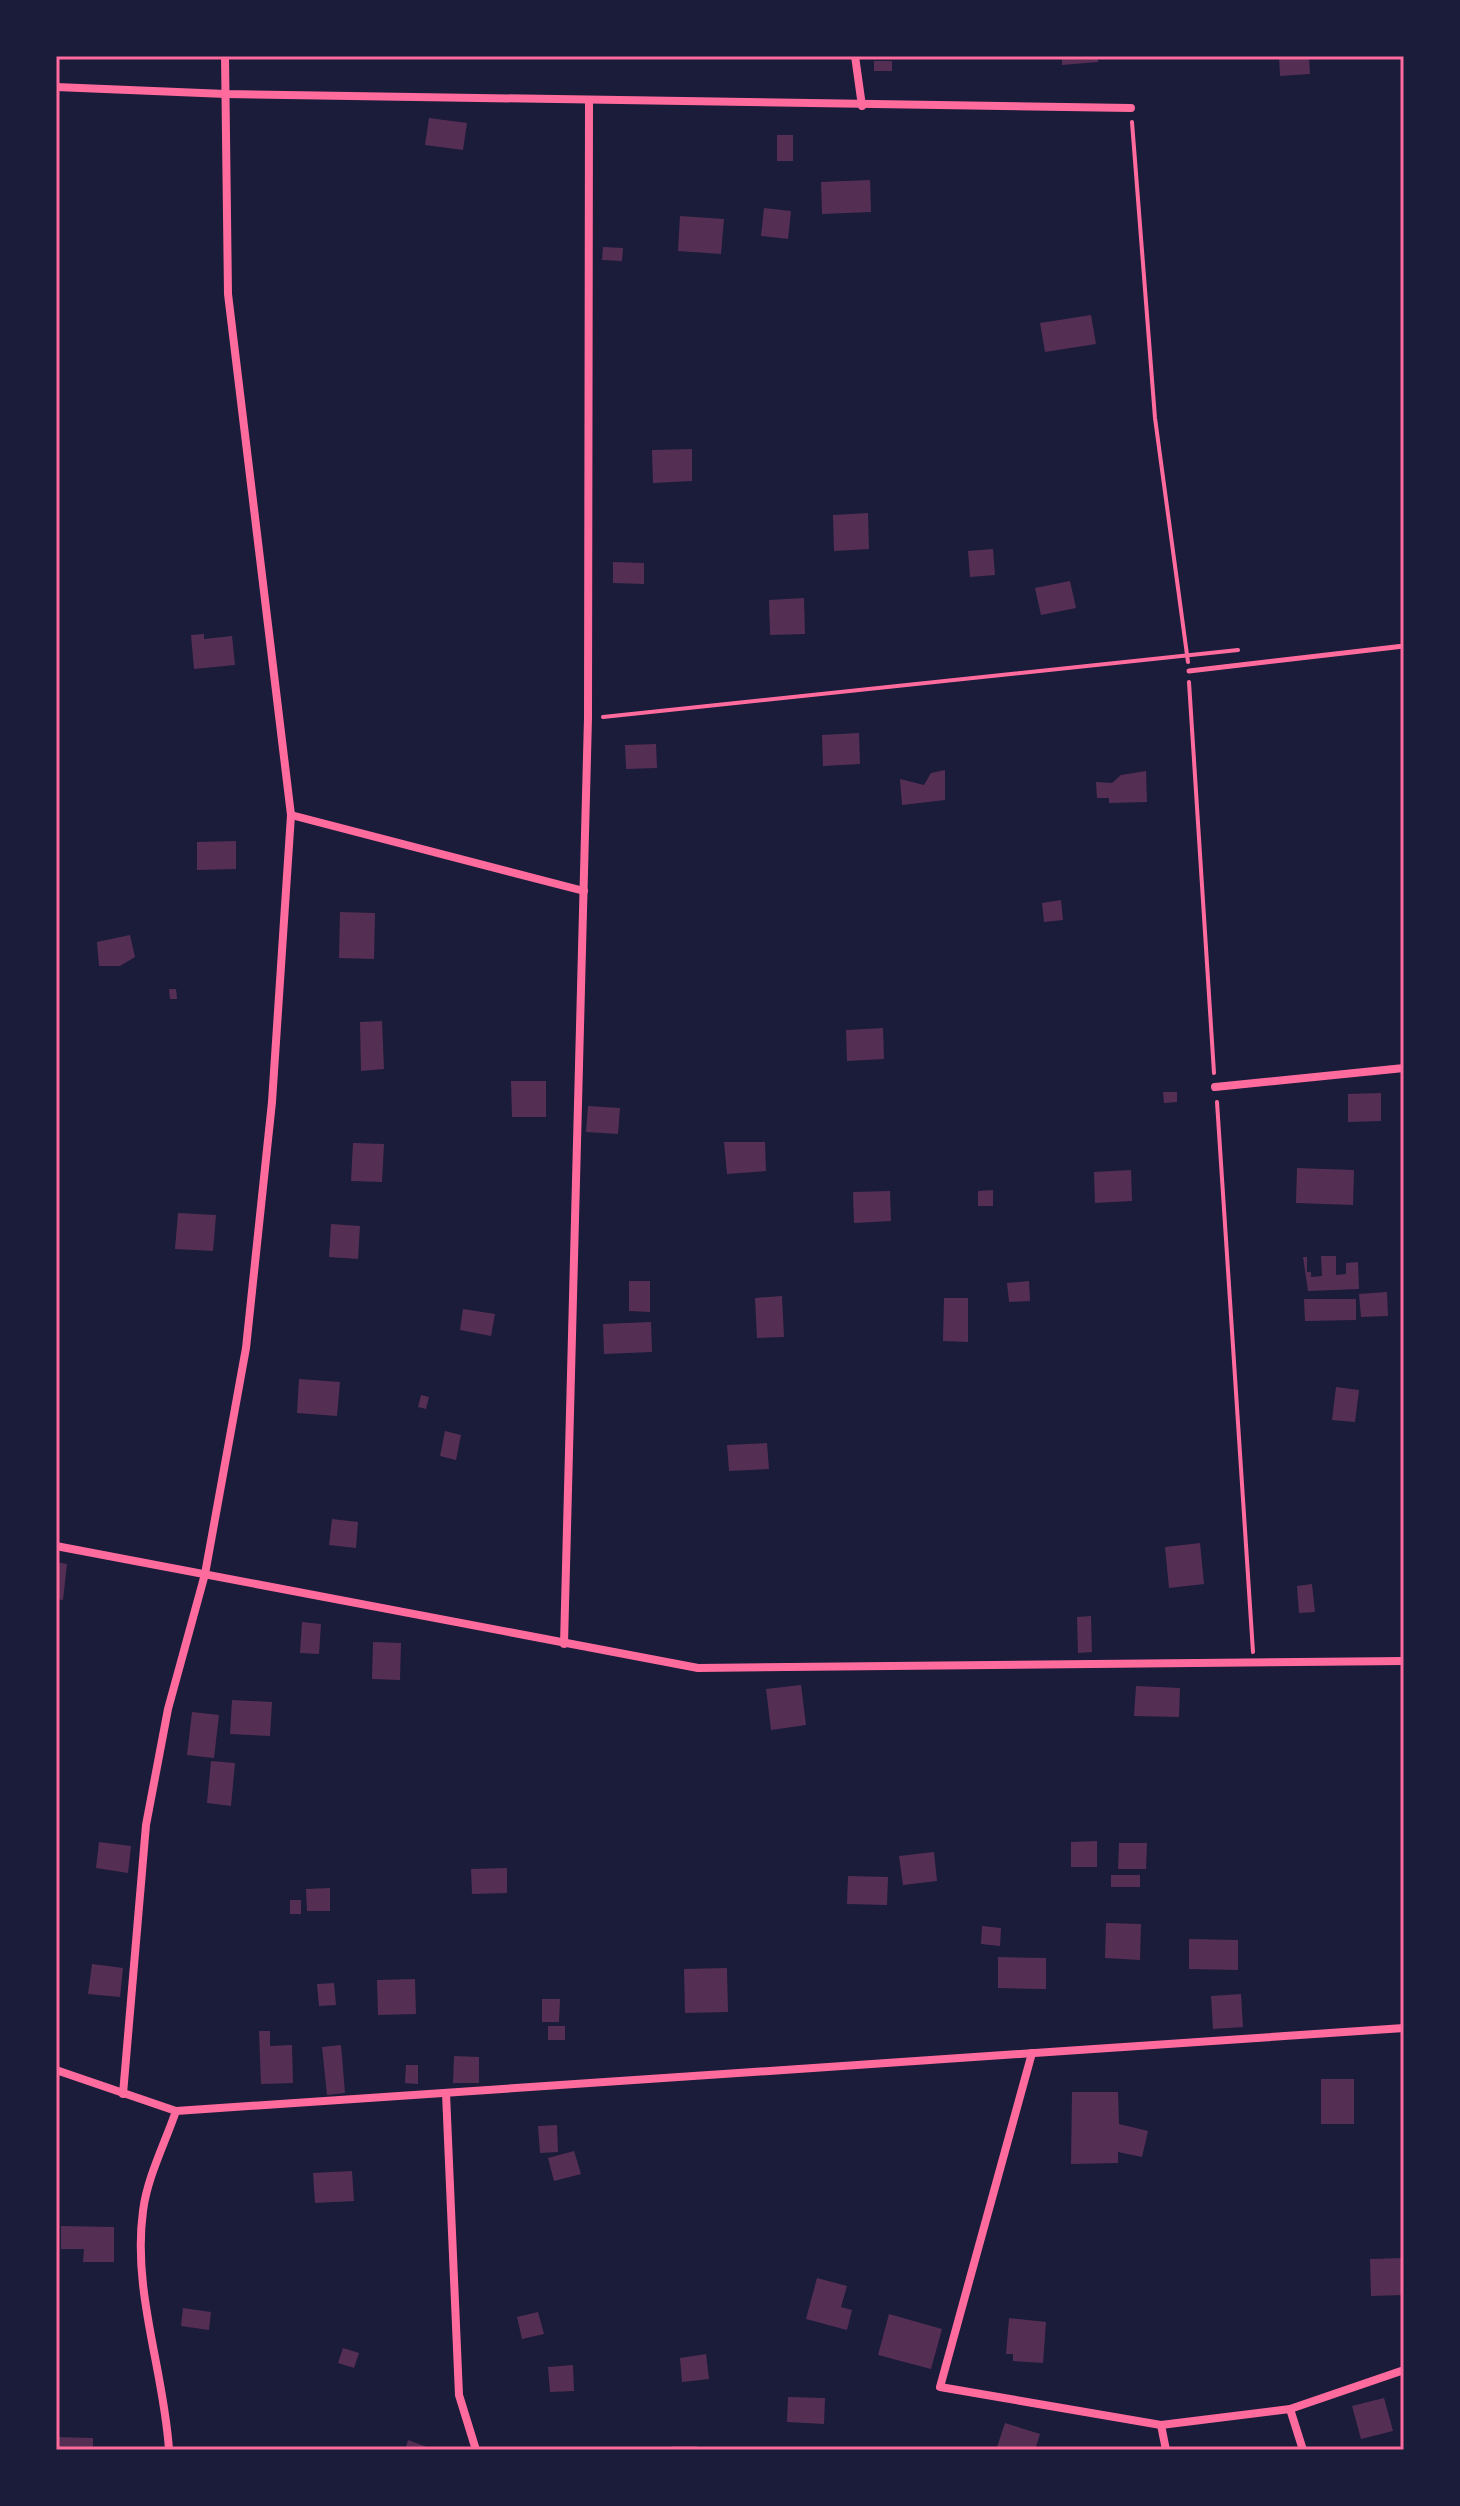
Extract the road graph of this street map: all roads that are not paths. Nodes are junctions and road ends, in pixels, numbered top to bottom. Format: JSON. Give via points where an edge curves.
{"nodes":[{"id":1,"x":225,"y":56,"type":"edge"},
{"id":2,"x":855,"y":56,"type":"edge"},
{"id":3,"x":56,"y":87,"type":"edge"},
{"id":4,"x":226,"y":94,"type":"junction"},
{"id":5,"x":589,"y":101,"type":"junction"},
{"id":6,"x":862,"y":106,"type":"junction"},
{"id":7,"x":1131,"y":108,"type":"road end"},
{"id":8,"x":1404,"y":646,"type":"edge"},
{"id":9,"x":1189,"y":671,"type":"road end"},
{"id":10,"x":291,"y":815,"type":"junction"},
{"id":11,"x":584,"y":891,"type":"junction"},
{"id":12,"x":1404,"y":1068,"type":"edge"},
{"id":13,"x":1215,"y":1087,"type":"road end"},
{"id":14,"x":56,"y":1546,"type":"edge"},
{"id":15,"x":205,"y":1574,"type":"junction"},
{"id":16,"x":564,"y":1644,"type":"junction"},
{"id":17,"x":1404,"y":1661,"type":"edge"},
{"id":18,"x":1404,"y":2028,"type":"edge"},
{"id":19,"x":1032,"y":2053,"type":"junction"},
{"id":20,"x":56,"y":2070,"type":"edge"},
{"id":21,"x":446,"y":2093,"type":"junction"},
{"id":22,"x":123,"y":2094,"type":"junction"},
{"id":23,"x":176,"y":2111,"type":"junction"},
{"id":24,"x":1404,"y":2370,"type":"edge"},
{"id":25,"x":1290,"y":2409,"type":"junction"},
{"id":26,"x":1161,"y":2425,"type":"junction"},
{"id":27,"x":169,"y":2450,"type":"edge"},
{"id":28,"x":476,"y":2450,"type":"edge"},
{"id":29,"x":1166,"y":2450,"type":"edge"},
{"id":30,"x":1303,"y":2450,"type":"edge"}],
"edges":[{"from":1,"to":4,"type":"street"},
{"from":2,"to":6,"type":"street"},
{"from":3,"to":4,"type":"street"},
{"from":4,"to":5,"type":"street"},
{"from":4,"to":10,"type":"street","via":[[228,294]]},
{"from":5,"to":6,"type":"street"},
{"from":5,"to":11,"type":"street"},
{"from":6,"to":7,"type":"street"},
{"from":8,"to":9,"type":"lane"},
{"from":10,"to":11,"type":"street"},
{"from":10,"to":15,"type":"street","via":[[272,1102],[246,1348]]},
{"from":11,"to":16,"type":"street"},
{"from":12,"to":13,"type":"street"},
{"from":14,"to":15,"type":"street"},
{"from":15,"to":16,"type":"street"},
{"from":15,"to":22,"type":"street","via":[[168,1709],[146,1825]]},
{"from":16,"to":17,"type":"street","via":[[698,1668]]},
{"from":18,"to":19,"type":"street"},
{"from":19,"to":21,"type":"street"},
{"from":19,"to":26,"type":"street","via":[[940,2387]]},
{"from":20,"to":22,"type":"street"},
{"from":21,"to":23,"type":"street"},
{"from":21,"to":28,"type":"street","via":[[459,2395]]},
{"from":22,"to":23,"type":"street"},
{"from":23,"to":27,"type":"street","via":[[143,2210],[144,2299],[166,2407]]},
{"from":24,"to":25,"type":"street"},
{"from":25,"to":26,"type":"street"},
{"from":25,"to":30,"type":"street"},
{"from":26,"to":29,"type":"street"}]}
